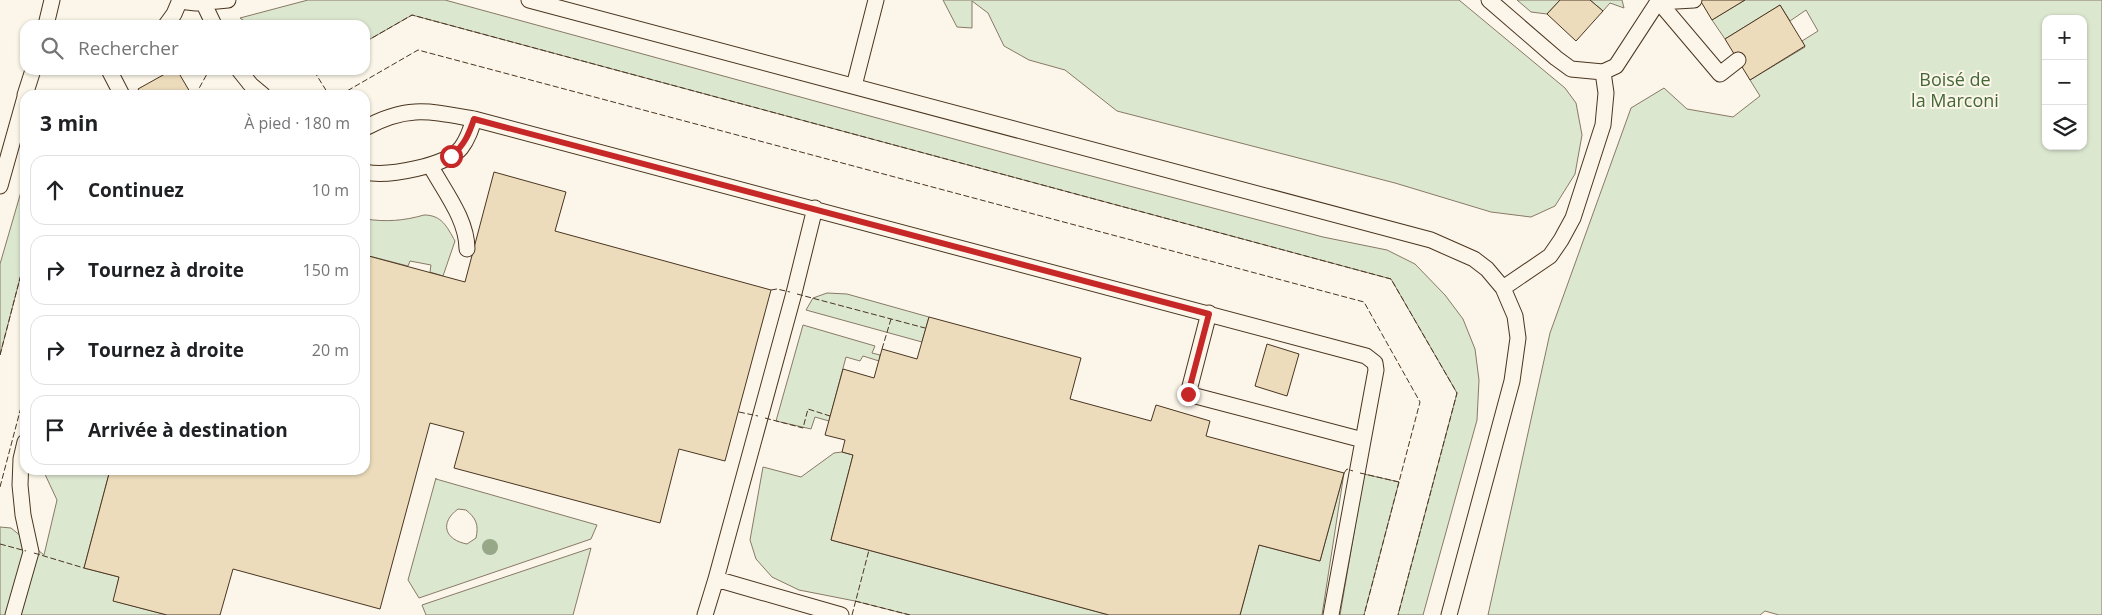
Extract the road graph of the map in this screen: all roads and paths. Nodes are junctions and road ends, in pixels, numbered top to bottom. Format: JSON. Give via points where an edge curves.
{"nodes":[{"id":1,"x":52,"y":0,"type":"edge"},
{"id":2,"x":180,"y":0,"type":"edge"},
{"id":3,"x":228,"y":0,"type":"edge"},
{"id":4,"x":529,"y":0,"type":"edge"},
{"id":5,"x":876,"y":0,"type":"edge"},
{"id":6,"x":1489,"y":0,"type":"edge"},
{"id":7,"x":1694,"y":0,"type":"edge"},
{"id":8,"x":1659,"y":1,"type":"edge"},
{"id":9,"x":203,"y":2,"type":"junction"},
{"id":10,"x":47,"y":20,"type":"edge"},
{"id":11,"x":170,"y":20,"type":"edge"},
{"id":12,"x":212,"y":20,"type":"edge"},
{"id":13,"x":1738,"y":60,"type":"dead end"},
{"id":14,"x":1603,"y":72,"type":"junction"},
{"id":15,"x":31,"y":75,"type":"edge"},
{"id":16,"x":112,"y":75,"type":"edge"},
{"id":17,"x":243,"y":75,"type":"edge"},
{"id":18,"x":854,"y":86,"type":"junction"},
{"id":19,"x":27,"y":90,"type":"edge"},
{"id":20,"x":119,"y":90,"type":"edge"},
{"id":21,"x":257,"y":90,"type":"edge"},
{"id":22,"x":20,"y":114,"type":"edge"},
{"id":23,"x":474,"y":119,"type":"junction"},
{"id":24,"x":370,"y":125,"type":"edge"},
{"id":25,"x":430,"y":165,"type":"junction"},
{"id":26,"x":370,"y":172,"type":"edge"},
{"id":27,"x":0,"y":186,"type":"edge"},
{"id":28,"x":815,"y":208,"type":"junction"},
{"id":29,"x":467,"y":249,"type":"dead end"},
{"id":30,"x":1503,"y":288,"type":"junction"},
{"id":31,"x":1209,"y":314,"type":"junction"},
{"id":32,"x":1363,"y":440,"type":"junction"},
{"id":33,"x":20,"y":475,"type":"edge"},
{"id":34,"x":716,"y":579,"type":"junction"},
{"id":35,"x":13,"y":615,"type":"edge"},
{"id":36,"x":705,"y":615,"type":"edge"},
{"id":37,"x":840,"y":615,"type":"edge"},
{"id":38,"x":1331,"y":615,"type":"edge"},
{"id":39,"x":1449,"y":615,"type":"edge"}],
"edges":[{"from":1,"to":10,"type":"lane"},
{"from":2,"to":9,"type":"lane"},
{"from":2,"to":11,"type":"lane"},
{"from":3,"to":9,"type":"lane"},
{"from":4,"to":18,"type":"lane"},
{"from":5,"to":18,"type":"lane"},
{"from":6,"to":14,"type":"lane","via":[[1571,69]]},
{"from":7,"to":8,"type":"lane"},
{"from":8,"to":13,"type":"lane","via":[[1720,74]]},
{"from":8,"to":14,"type":"lane","via":[[1616,66]]},
{"from":9,"to":12,"type":"lane"},
{"from":14,"to":30,"type":"lane","via":[[1606,93],[1603,125],[1573,218],[1550,256]]},
{"from":15,"to":19,"type":"lane"},
{"from":16,"to":20,"type":"lane"},
{"from":17,"to":21,"type":"lane"},
{"from":18,"to":30,"type":"lane","via":[[1431,240],[1474,259]]},
{"from":22,"to":27,"type":"lane"},
{"from":23,"to":24,"type":"lane","via":[[436,112],[404,112]]},
{"from":23,"to":25,"type":"lane","via":[[460,149]]},
{"from":23,"to":28,"type":"lane"},
{"from":25,"to":26,"type":"lane","via":[[390,173]]},
{"from":25,"to":29,"type":"lane","via":[[462,223]]},
{"from":28,"to":31,"type":"lane"},
{"from":28,"to":34,"type":"lane"},
{"from":30,"to":39,"type":"lane","via":[[1515,316],[1518,338],[1512,381]]},
{"from":31,"to":32,"type":"lane","via":[[1371,359],[1376,370]]},
{"from":31,"to":32,"type":"lane","via":[[1188,394]]},
{"from":32,"to":38,"type":"lane"},
{"from":33,"to":35,"type":"lane","via":[[23,515],[31,552]]},
{"from":34,"to":36,"type":"lane"},
{"from":34,"to":37,"type":"lane"}]}
